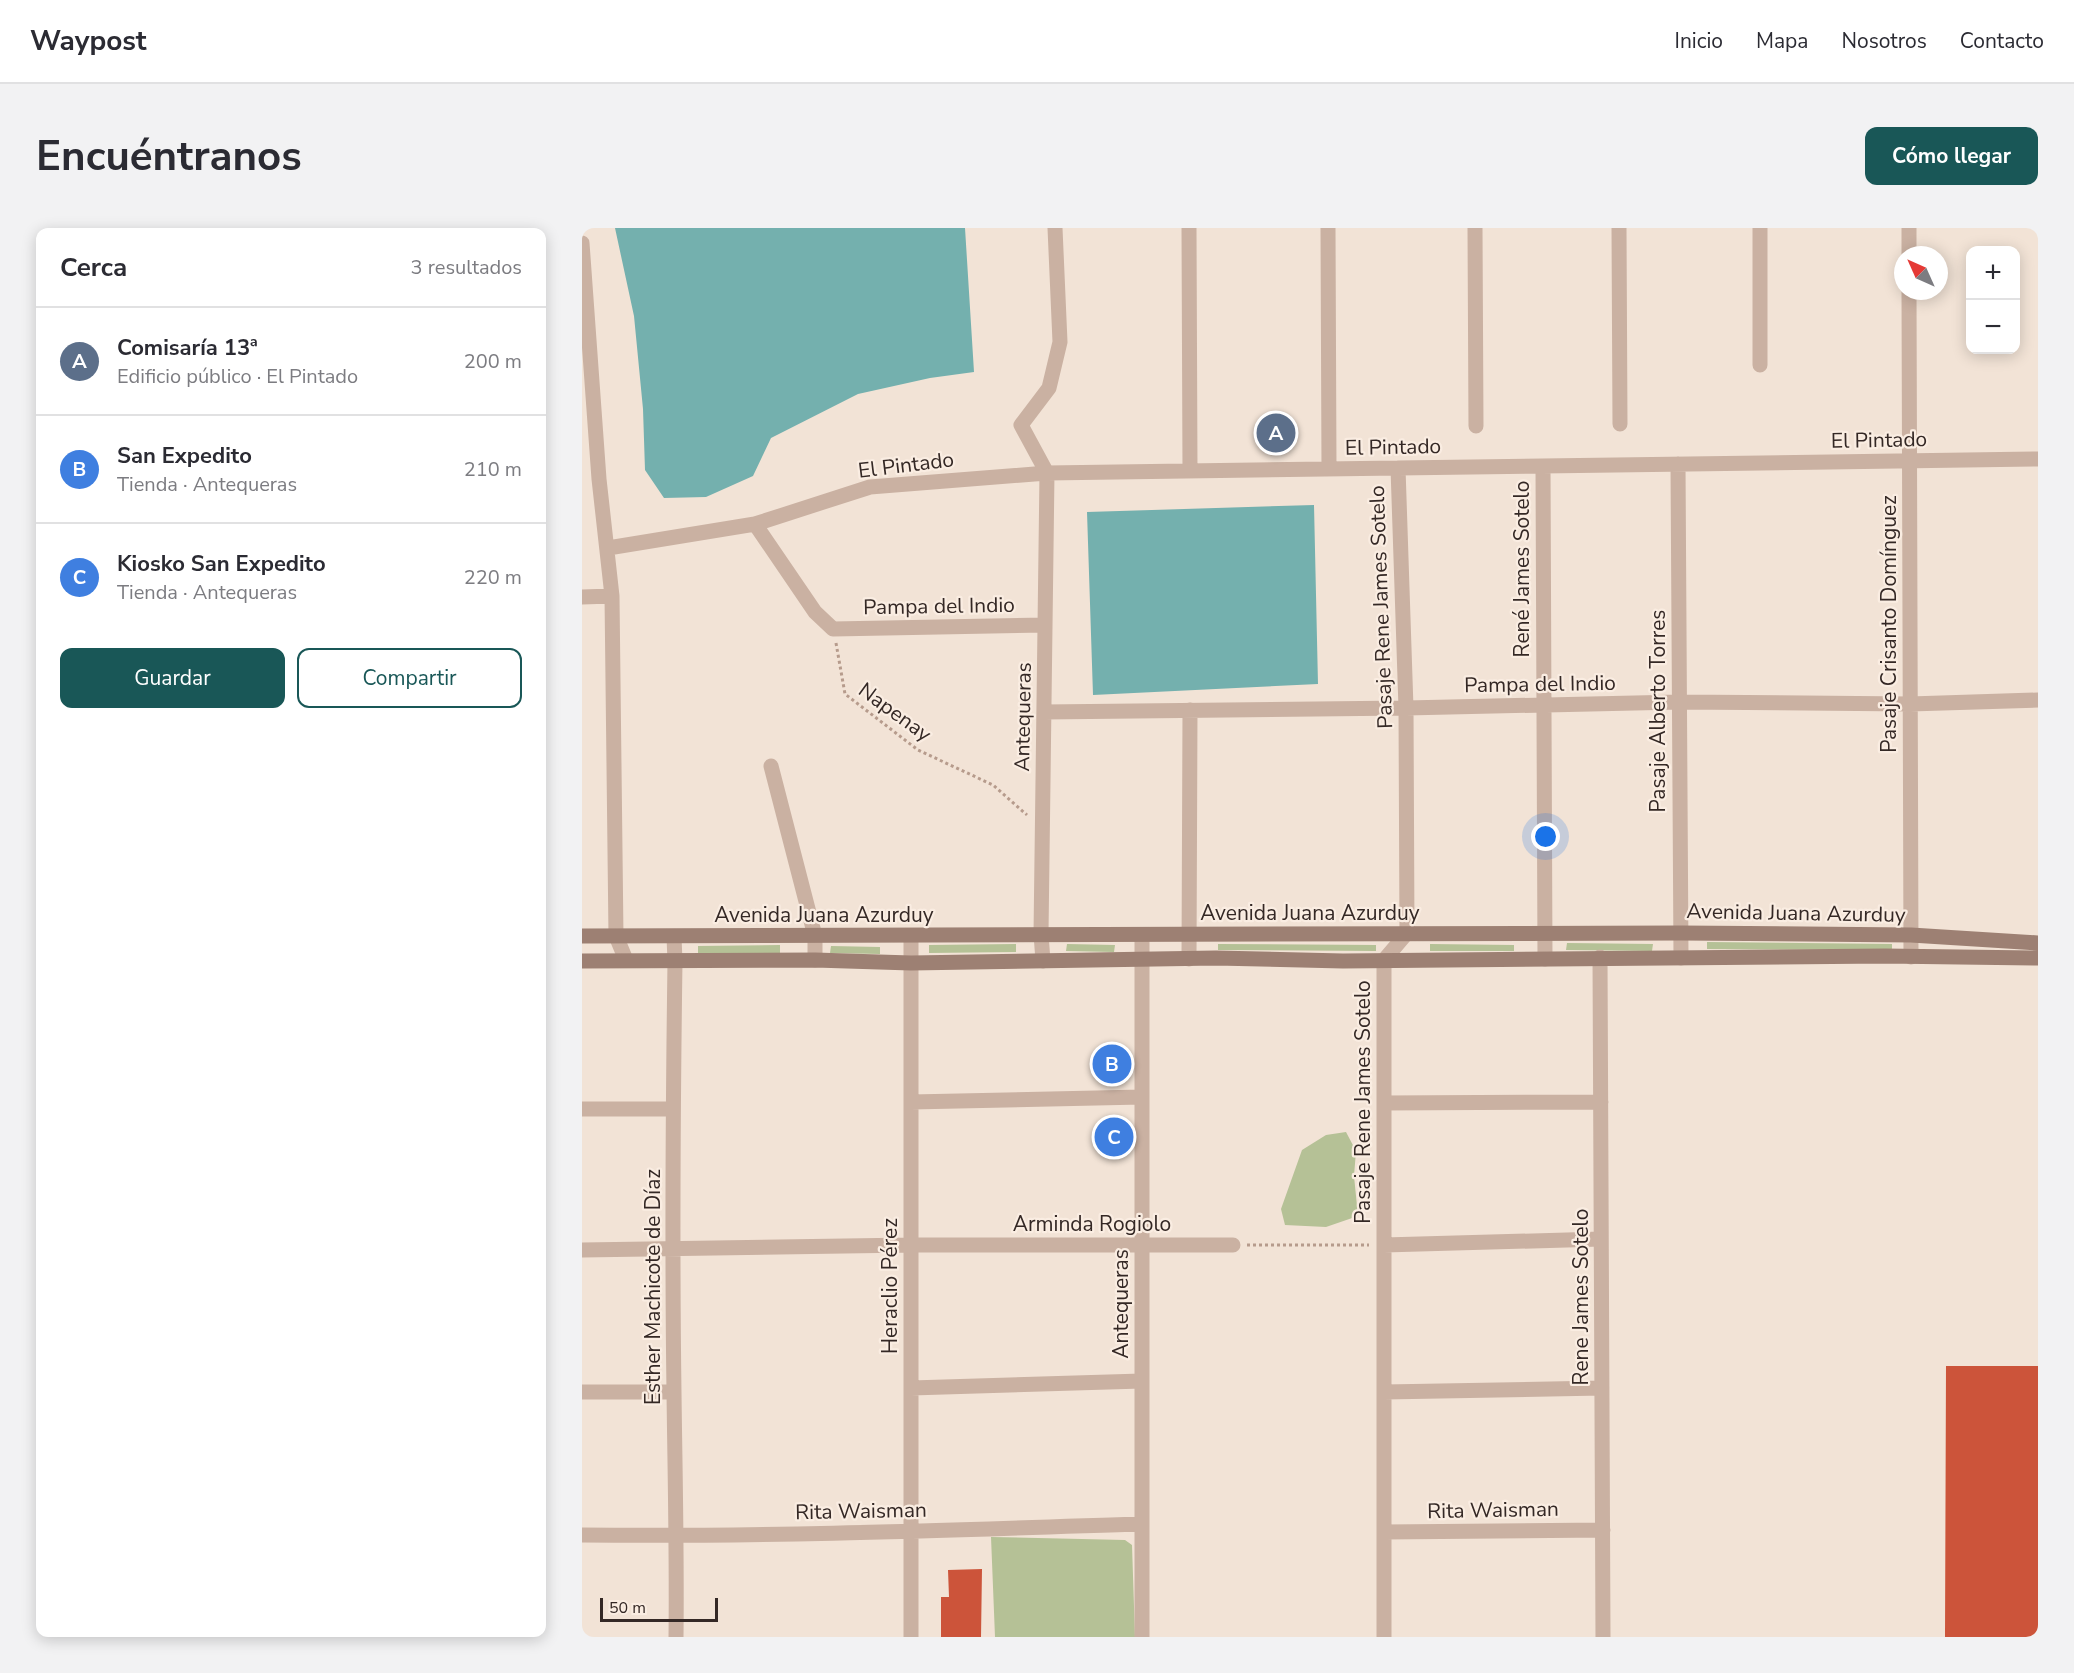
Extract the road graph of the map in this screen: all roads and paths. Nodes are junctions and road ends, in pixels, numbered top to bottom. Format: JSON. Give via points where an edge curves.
{"nodes":[{"id":1,"x":1055,"y":228,"type":"edge"},
{"id":2,"x":1189,"y":228,"type":"edge"},
{"id":3,"x":1328,"y":228,"type":"edge"},
{"id":4,"x":1475,"y":228,"type":"edge"},
{"id":5,"x":1619,"y":228,"type":"edge"},
{"id":6,"x":1760,"y":228,"type":"edge"},
{"id":7,"x":1909,"y":228,"type":"edge"},
{"id":8,"x":582,"y":243,"type":"edge"},
{"id":9,"x":1909,"y":246,"type":"edge"},
{"id":10,"x":1909,"y":300,"type":"edge"},
{"id":11,"x":1760,"y":365,"type":"dead end"},
{"id":12,"x":1620,"y":424,"type":"dead end"},
{"id":13,"x":1476,"y":426,"type":"dead end"},
{"id":14,"x":2038,"y":459,"type":"edge"},
{"id":15,"x":1909,"y":461,"type":"junction"},
{"id":16,"x":1678,"y":464,"type":"junction"},
{"id":17,"x":1543,"y":466,"type":"junction"},
{"id":18,"x":1398,"y":468,"type":"junction"},
{"id":19,"x":1329,"y":469,"type":"junction"},
{"id":20,"x":1190,"y":471,"type":"junction"},
{"id":21,"x":1047,"y":473,"type":"junction"},
{"id":22,"x":755,"y":524,"type":"junction"},
{"id":23,"x":608,"y":548,"type":"junction"},
{"id":24,"x":612,"y":596,"type":"junction"},
{"id":25,"x":582,"y":597,"type":"edge"},
{"id":26,"x":1045,"y":625,"type":"junction"},
{"id":27,"x":833,"y":629,"type":"junction"},
{"id":28,"x":2038,"y":700,"type":"edge"},
{"id":29,"x":1679,"y":702,"type":"junction"},
{"id":30,"x":1544,"y":704,"type":"junction"},
{"id":31,"x":1910,"y":704,"type":"junction"},
{"id":32,"x":1406,"y":708,"type":"junction"},
{"id":33,"x":1190,"y":710,"type":"junction"},
{"id":34,"x":1044,"y":712,"type":"junction"},
{"id":35,"x":771,"y":766,"type":"dead end"},
{"id":36,"x":1042,"y":828,"type":"junction"},
{"id":37,"x":1407,"y":933,"type":"junction"},
{"id":38,"x":1544,"y":933,"type":"junction"},
{"id":39,"x":1681,"y":933,"type":"junction"},
{"id":40,"x":1041,"y":934,"type":"junction"},
{"id":41,"x":1142,"y":935,"type":"junction"},
{"id":42,"x":1189,"y":935,"type":"junction"},
{"id":43,"x":1911,"y":935,"type":"junction"},
{"id":44,"x":582,"y":936,"type":"edge"},
{"id":45,"x":616,"y":936,"type":"junction"},
{"id":46,"x":815,"y":936,"type":"junction"},
{"id":47,"x":911,"y":936,"type":"junction"},
{"id":48,"x":674,"y":937,"type":"junction"},
{"id":49,"x":2038,"y":943,"type":"edge"},
{"id":50,"x":1600,"y":957,"type":"junction"},
{"id":51,"x":1911,"y":957,"type":"junction"},
{"id":52,"x":1681,"y":958,"type":"junction"},
{"id":53,"x":2038,"y":958,"type":"edge"},
{"id":54,"x":1142,"y":959,"type":"junction"},
{"id":55,"x":1189,"y":959,"type":"junction"},
{"id":56,"x":1545,"y":959,"type":"junction"},
{"id":57,"x":626,"y":960,"type":"junction"},
{"id":58,"x":815,"y":960,"type":"junction"},
{"id":59,"x":1384,"y":960,"type":"junction"},
{"id":60,"x":582,"y":961,"type":"edge"},
{"id":61,"x":675,"y":961,"type":"junction"},
{"id":62,"x":1043,"y":961,"type":"junction"},
{"id":63,"x":911,"y":963,"type":"junction"},
{"id":64,"x":1142,"y":1097,"type":"junction"},
{"id":65,"x":911,"y":1102,"type":"junction"},
{"id":66,"x":1601,"y":1102,"type":"junction"},
{"id":67,"x":1384,"y":1104,"type":"junction"},
{"id":68,"x":582,"y":1109,"type":"edge"},
{"id":69,"x":673,"y":1109,"type":"junction"},
{"id":70,"x":1601,"y":1239,"type":"junction"},
{"id":71,"x":911,"y":1245,"type":"junction"},
{"id":72,"x":1142,"y":1245,"type":"junction"},
{"id":73,"x":1233,"y":1245,"type":"joint"},
{"id":74,"x":1384,"y":1245,"type":"junction"},
{"id":75,"x":674,"y":1249,"type":"junction"},
{"id":76,"x":582,"y":1250,"type":"edge"},
{"id":77,"x":1142,"y":1381,"type":"junction"},
{"id":78,"x":911,"y":1388,"type":"junction"},
{"id":79,"x":1602,"y":1388,"type":"junction"},
{"id":80,"x":582,"y":1392,"type":"edge"},
{"id":81,"x":674,"y":1392,"type":"junction"},
{"id":82,"x":1384,"y":1392,"type":"junction"},
{"id":83,"x":1142,"y":1524,"type":"junction"},
{"id":84,"x":1603,"y":1530,"type":"junction"},
{"id":85,"x":911,"y":1531,"type":"junction"},
{"id":86,"x":1384,"y":1532,"type":"junction"},
{"id":87,"x":582,"y":1536,"type":"edge"},
{"id":88,"x":678,"y":1536,"type":"junction"},
{"id":89,"x":676,"y":1637,"type":"edge"},
{"id":90,"x":911,"y":1637,"type":"edge"},
{"id":91,"x":1142,"y":1637,"type":"edge"},
{"id":92,"x":1384,"y":1637,"type":"edge"},
{"id":93,"x":1603,"y":1637,"type":"edge"}],
"edges":[{"from":1,"to":21,"type":"street","via":[[1060,342],[1049,388],[1021,424]]},
{"from":2,"to":20,"type":"street"},
{"from":3,"to":19,"type":"street"},
{"from":4,"to":13,"type":"street"},
{"from":5,"to":12,"type":"street"},
{"from":6,"to":11,"type":"street"},
{"from":7,"to":9,"type":"street"},
{"from":8,"to":23,"type":"street","via":[[599,479]]},
{"from":10,"to":15,"type":"street","name":"Pasaje Crisanto Domínguez"},
{"from":14,"to":15,"type":"street","name":"El Pintado"},
{"from":15,"to":16,"type":"street","name":"El Pintado"},
{"from":15,"to":31,"type":"street","name":"Pasaje Crisanto Domínguez"},
{"from":16,"to":17,"type":"street","name":"El Pintado"},
{"from":16,"to":29,"type":"street","name":"Pasaje Alberto Torres"},
{"from":17,"to":18,"type":"street","name":"El Pintado"},
{"from":17,"to":30,"type":"street","name":"René James Sotelo"},
{"from":18,"to":19,"type":"street","name":"El Pintado"},
{"from":18,"to":32,"type":"street","name":"Pasaje Rene James Sotelo"},
{"from":19,"to":20,"type":"street","name":"El Pintado"},
{"from":20,"to":21,"type":"street","name":"El Pintado"},
{"from":21,"to":22,"type":"street","name":"El Pintado","via":[[870,487]]},
{"from":21,"to":26,"type":"street","name":"Antequeras"},
{"from":22,"to":23,"type":"street","name":"El Pintado"},
{"from":22,"to":27,"type":"street","via":[[815,612]]},
{"from":23,"to":24,"type":"street"},
{"from":24,"to":25,"type":"street"},
{"from":24,"to":45,"type":"street"},
{"from":26,"to":27,"type":"street","name":"Pampa del Indio"},
{"from":26,"to":34,"type":"street","name":"Antequeras"},
{"from":27,"to":36,"type":"path","name":"Napenay","via":[[845,693],[918,750],[993,784]]},
{"from":28,"to":31,"type":"street","name":"Pampa del Indio"},
{"from":29,"to":30,"type":"street","name":"Pampa del Indio"},
{"from":29,"to":31,"type":"street","name":"Pampa del Indio"},
{"from":29,"to":39,"type":"street","name":"Pasaje Alberto Torres"},
{"from":30,"to":32,"type":"street","name":"Pampa del Indio"},
{"from":30,"to":38,"type":"street","name":"René James Sotelo"},
{"from":31,"to":43,"type":"street","name":"Pasaje Crisanto Domínguez"},
{"from":32,"to":33,"type":"street","name":"Pampa del Indio"},
{"from":32,"to":37,"type":"street","name":"Pasaje Rene James Sotelo"},
{"from":33,"to":34,"type":"street","name":"Pampa del Indio"},
{"from":33,"to":42,"type":"street"},
{"from":34,"to":36,"type":"street","name":"Antequeras"},
{"from":35,"to":46,"type":"street"},
{"from":36,"to":40,"type":"street","name":"Antequeras"},
{"from":37,"to":38,"type":"main road","name":"Avenida Juana Azurduy"},
{"from":37,"to":42,"type":"main road","name":"Avenida Juana Azurduy"},
{"from":37,"to":59,"type":"street","name":"Pasaje Rene James Sotelo"},
{"from":38,"to":39,"type":"main road","name":"Avenida Juana Azurduy"},
{"from":38,"to":56,"type":"street","name":"René James Sotelo"},
{"from":39,"to":43,"type":"main road","name":"Avenida Juana Azurduy"},
{"from":39,"to":52,"type":"street","name":"Pasaje Alberto Torres"},
{"from":40,"to":41,"type":"main road","name":"Avenida Juana Azurduy"},
{"from":40,"to":47,"type":"main road","name":"Avenida Juana Azurduy"},
{"from":40,"to":62,"type":"street","name":"Antequeras"},
{"from":41,"to":42,"type":"main road","name":"Avenida Juana Azurduy"},
{"from":41,"to":54,"type":"street","name":"Antequeras"},
{"from":42,"to":55,"type":"street"},
{"from":43,"to":49,"type":"main road","name":"Avenida Juana Azurduy"},
{"from":43,"to":51,"type":"street","name":"Pasaje Crisanto Domínguez"},
{"from":44,"to":45,"type":"main road","name":"Avenida Juana Azurduy"},
{"from":45,"to":48,"type":"main road","name":"Avenida Juana Azurduy"},
{"from":45,"to":57,"type":"street"},
{"from":46,"to":47,"type":"main road","name":"Avenida Juana Azurduy"},
{"from":46,"to":48,"type":"main road","name":"Avenida Juana Azurduy"},
{"from":46,"to":58,"type":"street"},
{"from":47,"to":63,"type":"street","name":"Heraclio Pérez"},
{"from":48,"to":61,"type":"street","name":"Esther Machicote de Díaz"},
{"from":50,"to":52,"type":"main road","name":"Avenida Juana Azurduy"},
{"from":50,"to":56,"type":"main road","name":"Avenida Juana Azurduy"},
{"from":50,"to":66,"type":"street","name":"Rene James Sotelo"},
{"from":51,"to":52,"type":"main road","name":"Avenida Juana Azurduy"},
{"from":51,"to":53,"type":"main road","name":"Avenida Juana Azurduy"},
{"from":54,"to":55,"type":"main road","name":"Avenida Juana Azurduy"},
{"from":54,"to":62,"type":"main road","name":"Avenida Juana Azurduy"},
{"from":54,"to":64,"type":"street","name":"Antequeras"},
{"from":55,"to":59,"type":"main road","name":"Avenida Juana Azurduy"},
{"from":56,"to":59,"type":"main road","name":"Avenida Juana Azurduy"},
{"from":57,"to":60,"type":"main road","name":"Avenida Juana Azurduy"},
{"from":57,"to":61,"type":"main road","name":"Avenida Juana Azurduy"},
{"from":58,"to":61,"type":"main road","name":"Avenida Juana Azurduy"},
{"from":58,"to":63,"type":"main road","name":"Avenida Juana Azurduy"},
{"from":59,"to":67,"type":"street","name":"Pasaje Rene James Sotelo"},
{"from":61,"to":69,"type":"street","name":"Esther Machicote de Díaz"},
{"from":62,"to":63,"type":"main road","name":"Avenida Juana Azurduy"},
{"from":63,"to":65,"type":"street","name":"Heraclio Pérez"},
{"from":64,"to":65,"type":"street"},
{"from":64,"to":72,"type":"street","name":"Antequeras"},
{"from":65,"to":71,"type":"street","name":"Heraclio Pérez"},
{"from":66,"to":67,"type":"street"},
{"from":66,"to":70,"type":"street","name":"Rene James Sotelo"},
{"from":67,"to":74,"type":"street","name":"Pasaje Rene James Sotelo"},
{"from":68,"to":69,"type":"street"},
{"from":69,"to":75,"type":"street","name":"Esther Machicote de Díaz"},
{"from":70,"to":74,"type":"street"},
{"from":70,"to":79,"type":"street","name":"Rene James Sotelo"},
{"from":71,"to":72,"type":"street","name":"Arminda Rogiolo"},
{"from":71,"to":75,"type":"street","name":"Arminda Rogiolo"},
{"from":71,"to":78,"type":"street","name":"Heraclio Pérez"},
{"from":72,"to":73,"type":"street","name":"Arminda Rogiolo"},
{"from":72,"to":77,"type":"street","name":"Antequeras"},
{"from":73,"to":74,"type":"path"},
{"from":74,"to":82,"type":"street","name":"Pasaje Rene James Sotelo"},
{"from":75,"to":76,"type":"street","name":"Arminda Rogiolo"},
{"from":75,"to":81,"type":"street","name":"Esther Machicote de Díaz"},
{"from":77,"to":78,"type":"street"},
{"from":77,"to":83,"type":"street","name":"Antequeras"},
{"from":78,"to":85,"type":"street","name":"Heraclio Pérez"},
{"from":79,"to":82,"type":"street"},
{"from":79,"to":84,"type":"street","name":"Rene James Sotelo"},
{"from":80,"to":81,"type":"street"},
{"from":81,"to":88,"type":"street","name":"Esther Machicote de Díaz"},
{"from":82,"to":86,"type":"street","name":"Pasaje Rene James Sotelo"},
{"from":83,"to":85,"type":"street","name":"Rita Waisman"},
{"from":83,"to":91,"type":"street","name":"Antequeras"},
{"from":84,"to":86,"type":"street","name":"Rita Waisman"},
{"from":84,"to":93,"type":"street","name":"Rene James Sotelo"},
{"from":85,"to":88,"type":"street","name":"Rita Waisman"},
{"from":85,"to":90,"type":"street","name":"Heraclio Pérez"},
{"from":86,"to":92,"type":"street","name":"Pasaje Rene James Sotelo"},
{"from":87,"to":88,"type":"street","name":"Rita Waisman"},
{"from":88,"to":89,"type":"street","name":"Esther Machicote de Díaz"}]}
